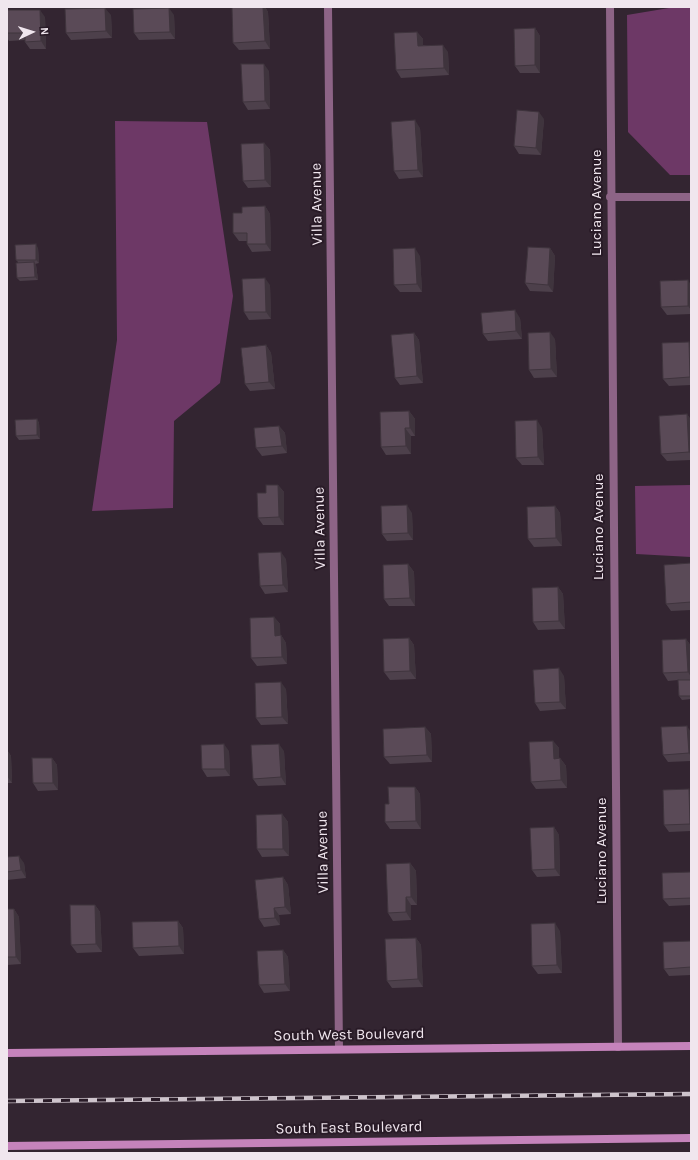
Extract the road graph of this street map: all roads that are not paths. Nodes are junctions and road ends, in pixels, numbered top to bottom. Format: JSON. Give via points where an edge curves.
{"nodes":[{"id":1,"x":328,"y":7,"type":"edge"},
{"id":2,"x":610,"y":7,"type":"edge"},
{"id":3,"x":610,"y":197,"type":"junction"},
{"id":4,"x":691,"y":197,"type":"edge"},
{"id":5,"x":691,"y":1046,"type":"edge"},
{"id":6,"x":618,"y":1047,"type":"junction"},
{"id":7,"x":339,"y":1049,"type":"junction"},
{"id":8,"x":7,"y":1053,"type":"edge"},
{"id":9,"x":691,"y":1138,"type":"edge"},
{"id":10,"x":7,"y":1146,"type":"edge"}],
"edges":[{"from":1,"to":7,"type":"street","name":"Villa Avenue"},
{"from":2,"to":3,"type":"street","name":"Luciano Avenue"},
{"from":3,"to":4,"type":"street"},
{"from":3,"to":6,"type":"street","name":"Luciano Avenue"},
{"from":5,"to":6,"type":"main road","name":"South West Boulevard"},
{"from":6,"to":7,"type":"main road","name":"South West Boulevard"},
{"from":7,"to":8,"type":"main road","name":"South West Boulevard"},
{"from":9,"to":10,"type":"main road","name":"South East Boulevard"}]}
